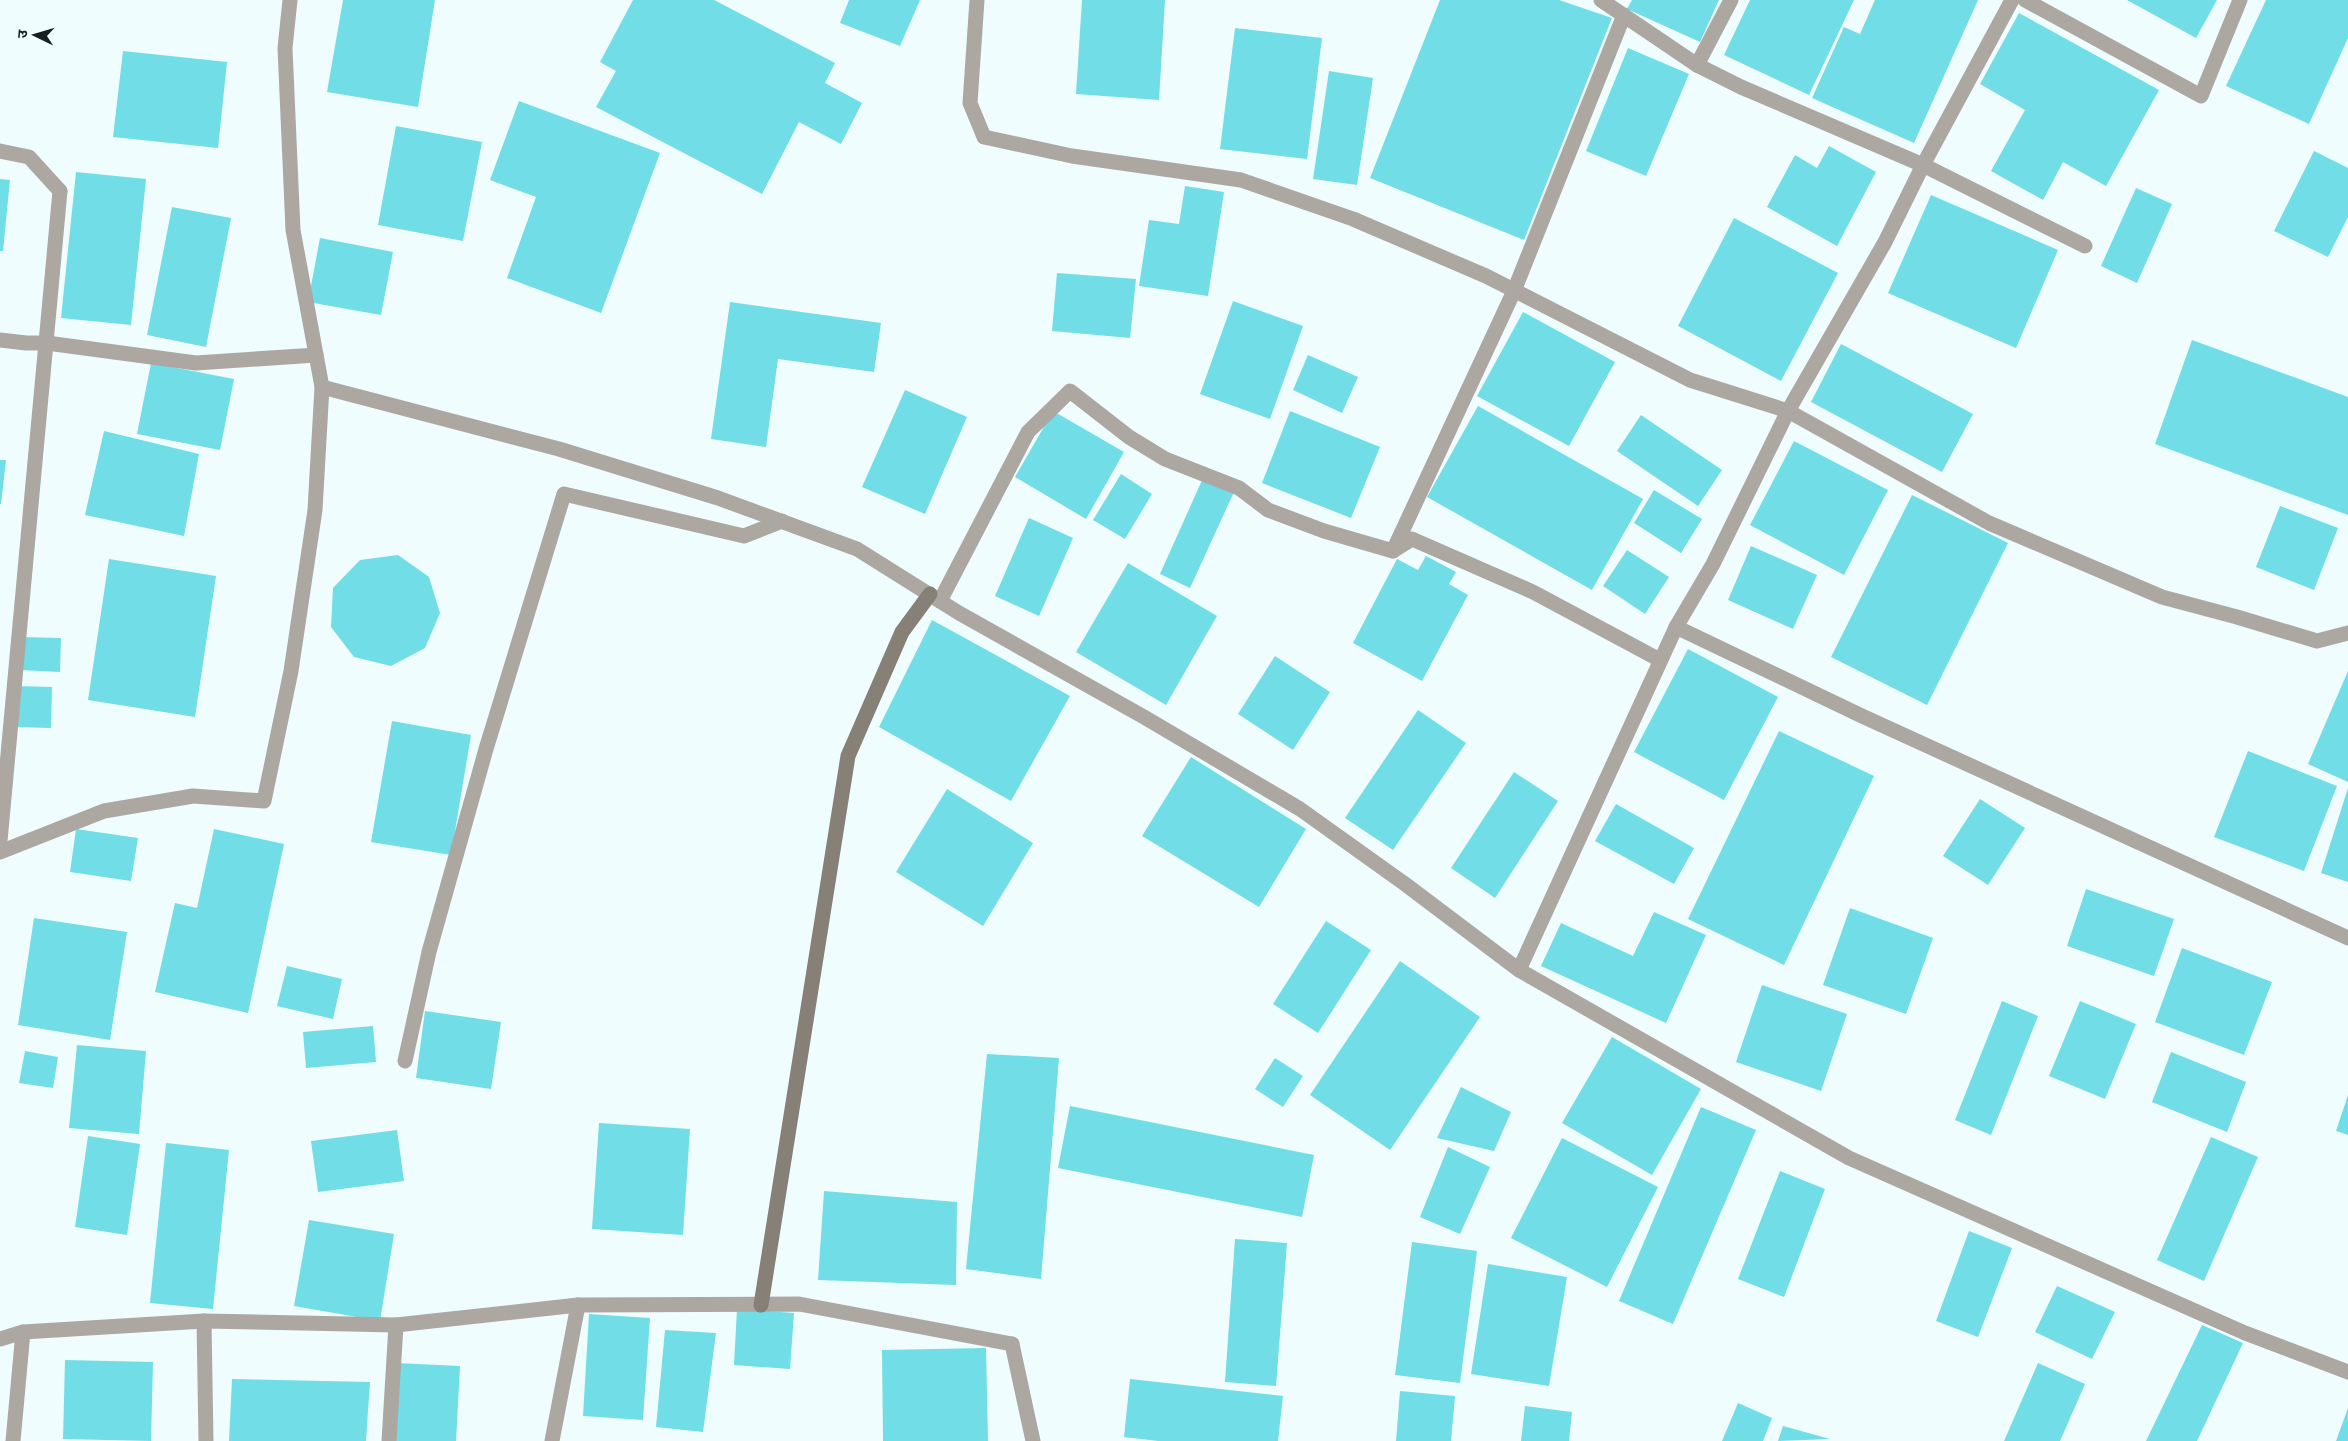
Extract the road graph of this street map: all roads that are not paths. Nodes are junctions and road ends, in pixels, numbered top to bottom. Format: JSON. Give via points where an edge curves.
{"nodes":[{"id":1,"x":290,"y":0,"type":"edge"},
{"id":2,"x":977,"y":0,"type":"edge"},
{"id":3,"x":1601,"y":0,"type":"edge"},
{"id":4,"x":1732,"y":0,"type":"edge"},
{"id":5,"x":2012,"y":0,"type":"edge"},
{"id":6,"x":2025,"y":0,"type":"edge"},
{"id":7,"x":2240,"y":0,"type":"edge"},
{"id":8,"x":1624,"y":15,"type":"junction"},
{"id":9,"x":1698,"y":65,"type":"junction"},
{"id":10,"x":0,"y":151,"type":"edge"},
{"id":11,"x":1923,"y":165,"type":"junction"},
{"id":12,"x":2085,"y":246,"type":"dead end"},
{"id":13,"x":1514,"y":291,"type":"junction"},
{"id":14,"x":0,"y":340,"type":"edge"},
{"id":15,"x":47,"y":343,"type":"junction"},
{"id":16,"x":316,"y":355,"type":"junction"},
{"id":17,"x":322,"y":386,"type":"junction"},
{"id":18,"x":1788,"y":411,"type":"junction"},
{"id":19,"x":782,"y":521,"type":"junction"},
{"id":20,"x":1393,"y":551,"type":"junction"},
{"id":21,"x":935,"y":597,"type":"junction"},
{"id":22,"x":1676,"y":627,"type":"junction"},
{"id":23,"x":2348,"y":633,"type":"edge"},
{"id":24,"x":1660,"y":660,"type":"junction"},
{"id":25,"x":0,"y":841,"type":"edge"},
{"id":26,"x":0,"y":852,"type":"edge"},
{"id":27,"x":2348,"y":938,"type":"edge"},
{"id":28,"x":1519,"y":970,"type":"junction"},
{"id":29,"x":405,"y":1061,"type":"dead end"},
{"id":30,"x":578,"y":1305,"type":"junction"},
{"id":31,"x":761,"y":1305,"type":"junction"},
{"id":32,"x":204,"y":1321,"type":"junction"},
{"id":33,"x":396,"y":1325,"type":"junction"},
{"id":34,"x":23,"y":1332,"type":"junction"},
{"id":35,"x":0,"y":1340,"type":"edge"},
{"id":36,"x":2348,"y":1372,"type":"edge"},
{"id":37,"x":13,"y":1441,"type":"edge"},
{"id":38,"x":206,"y":1441,"type":"edge"},
{"id":39,"x":389,"y":1441,"type":"edge"},
{"id":40,"x":552,"y":1441,"type":"edge"},
{"id":41,"x":1033,"y":1441,"type":"edge"}],
"edges":[{"from":1,"to":16,"type":"street","via":[[285,48],[294,230]]},
{"from":2,"to":13,"type":"street","via":[[970,103],[984,137],[1072,156],[1240,180],[1353,219]]},
{"from":3,"to":8,"type":"street"},
{"from":4,"to":9,"type":"street"},
{"from":5,"to":11,"type":"street"},
{"from":6,"to":7,"type":"street","via":[[2201,96]]},
{"from":8,"to":9,"type":"street"},
{"from":8,"to":13,"type":"street"},
{"from":9,"to":11,"type":"street","via":[[1741,87]]},
{"from":10,"to":15,"type":"street","via":[[28,157],[60,191]]},
{"from":11,"to":12,"type":"street"},
{"from":11,"to":18,"type":"street","via":[[1885,242]]},
{"from":13,"to":18,"type":"street","via":[[1690,380]]},
{"from":13,"to":20,"type":"street"},
{"from":14,"to":15,"type":"street"},
{"from":15,"to":16,"type":"street","via":[[196,363]]},
{"from":15,"to":25,"type":"street"},
{"from":16,"to":17,"type":"street"},
{"from":17,"to":19,"type":"street","via":[[559,449]]},
{"from":17,"to":26,"type":"street","via":[[315,510],[291,671],[264,801],[193,796],[104,811]]},
{"from":18,"to":22,"type":"street","via":[[1713,564]]},
{"from":18,"to":23,"type":"street","via":[[1989,523],[2162,597],[2317,641]]},
{"from":19,"to":21,"type":"street","via":[[857,549]]},
{"from":19,"to":29,"type":"street","via":[[744,536],[564,494],[434,933]]},
{"from":20,"to":21,"type":"street","via":[[1324,531],[1268,510],[1238,488],[1166,459],[1136,442],[1070,391],[1028,432]]},
{"from":20,"to":24,"type":"street","via":[[1412,539],[1533,592]]},
{"from":21,"to":28,"type":"street","via":[[1300,809]]},
{"from":21,"to":31,"type":"street","via":[[902,632],[848,756]]},
{"from":22,"to":24,"type":"street"},
{"from":22,"to":27,"type":"street","via":[[1862,716]]},
{"from":24,"to":28,"type":"street"},
{"from":28,"to":36,"type":"street","via":[[1849,1158],[2245,1333]]},
{"from":30,"to":31,"type":"street"},
{"from":30,"to":33,"type":"street"},
{"from":30,"to":40,"type":"street"},
{"from":31,"to":41,"type":"street","via":[[799,1304],[1012,1344]]},
{"from":32,"to":33,"type":"street"},
{"from":32,"to":34,"type":"street"},
{"from":32,"to":38,"type":"street"},
{"from":33,"to":39,"type":"street"},
{"from":34,"to":35,"type":"street"},
{"from":34,"to":37,"type":"street"}]}
